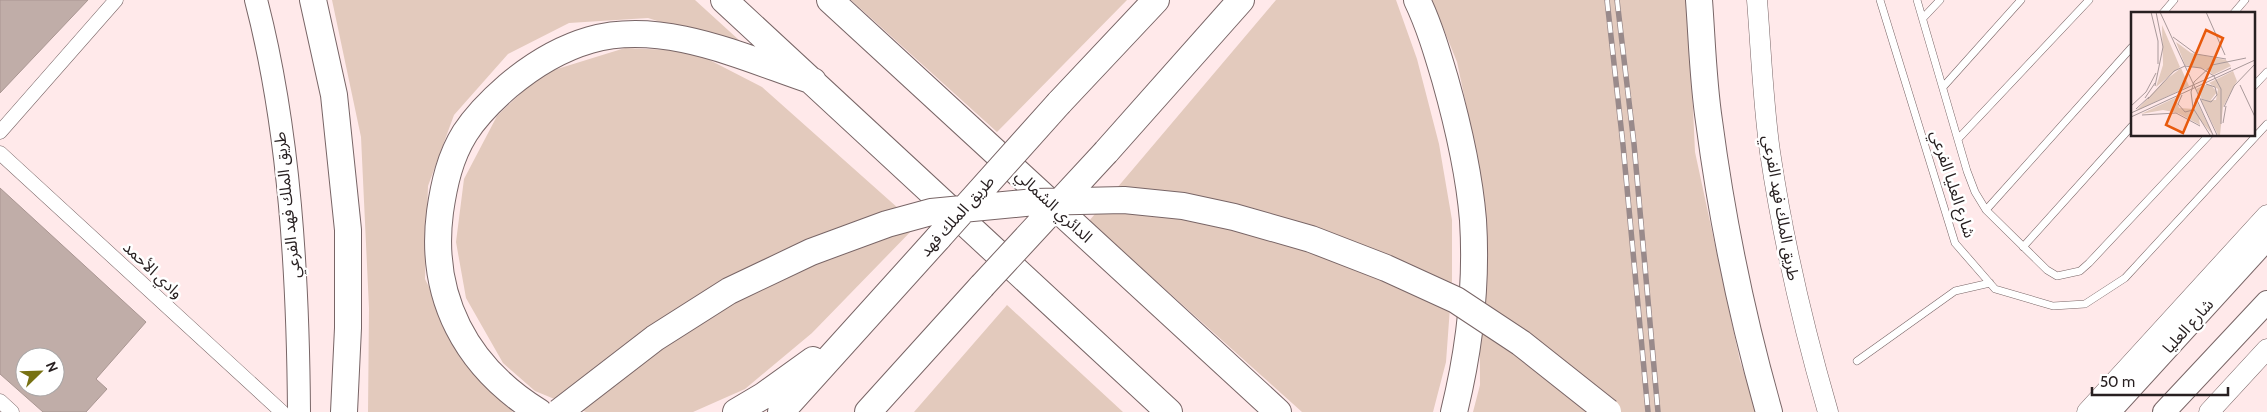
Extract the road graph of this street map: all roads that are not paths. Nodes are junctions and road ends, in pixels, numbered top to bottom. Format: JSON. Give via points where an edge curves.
{"nodes":[{"id":1,"x":116,"y":0,"type":"edge"},
{"id":2,"x":256,"y":0,"type":"edge"},
{"id":3,"x":313,"y":0,"type":"edge"},
{"id":4,"x":724,"y":0,"type":"edge"},
{"id":5,"x":830,"y":0,"type":"edge"},
{"id":6,"x":1156,"y":0,"type":"edge"},
{"id":7,"x":1241,"y":0,"type":"edge"},
{"id":8,"x":1417,"y":0,"type":"edge"},
{"id":9,"x":1699,"y":0,"type":"edge"},
{"id":10,"x":1757,"y":0,"type":"edge"},
{"id":11,"x":1880,"y":0,"type":"edge"},
{"id":12,"x":1917,"y":0,"type":"edge"},
{"id":13,"x":1940,"y":0,"type":"edge"},
{"id":14,"x":2021,"y":0,"type":"edge"},
{"id":15,"x":2089,"y":0,"type":"edge"},
{"id":16,"x":2174,"y":0,"type":"edge"},
{"id":17,"x":2245,"y":0,"type":"edge"},
{"id":18,"x":2164,"y":12,"type":"edge"},
{"id":19,"x":2235,"y":12,"type":"edge"},
{"id":20,"x":1923,"y":18,"type":"junction"},
{"id":21,"x":2131,"y":48,"type":"edge"},
{"id":22,"x":2267,"y":72,"type":"edge"},
{"id":23,"x":813,"y":80,"type":"junction"},
{"id":24,"x":2254,"y":86,"type":"edge"},
{"id":25,"x":1943,"y":87,"type":"junction"},
{"id":26,"x":2267,"y":124,"type":"edge"},
{"id":27,"x":2131,"y":127,"type":"edge"},
{"id":28,"x":0,"y":132,"type":"edge"},
{"id":29,"x":2207,"y":136,"type":"edge"},
{"id":30,"x":1958,"y":139,"type":"junction"},
{"id":31,"x":0,"y":153,"type":"edge"},
{"id":32,"x":1986,"y":210,"type":"junction"},
{"id":33,"x":2267,"y":215,"type":"edge"},
{"id":34,"x":2267,"y":239,"type":"edge"},
{"id":35,"x":2023,"y":247,"type":"junction"},
{"id":36,"x":1990,"y":283,"type":"junction"},
{"id":37,"x":2267,"y":302,"type":"edge"},
{"id":38,"x":961,"y":307,"type":"junction"},
{"id":39,"x":858,"y":328,"type":"junction"},
{"id":40,"x":2267,"y":350,"type":"edge"},
{"id":41,"x":1857,"y":361,"type":"dead end"},
{"id":42,"x":1142,"y":388,"type":"junction"},
{"id":43,"x":0,"y":401,"type":"edge"},
{"id":44,"x":12,"y":412,"type":"edge"},
{"id":45,"x":282,"y":412,"type":"edge"},
{"id":46,"x":299,"y":412,"type":"edge"},
{"id":47,"x":344,"y":412,"type":"edge"},
{"id":48,"x":539,"y":412,"type":"edge"},
{"id":49,"x":559,"y":412,"type":"edge"},
{"id":50,"x":736,"y":412,"type":"edge"},
{"id":51,"x":781,"y":412,"type":"edge"},
{"id":52,"x":868,"y":412,"type":"edge"},
{"id":53,"x":887,"y":412,"type":"edge"},
{"id":54,"x":1157,"y":412,"type":"edge"},
{"id":55,"x":1168,"y":412,"type":"edge"},
{"id":56,"x":1278,"y":412,"type":"edge"},
{"id":57,"x":1454,"y":412,"type":"edge"},
{"id":58,"x":1608,"y":412,"type":"edge"},
{"id":59,"x":1769,"y":412,"type":"edge"},
{"id":60,"x":1828,"y":412,"type":"edge"},
{"id":61,"x":2087,"y":412,"type":"edge"},
{"id":62,"x":2109,"y":412,"type":"edge"},
{"id":63,"x":2164,"y":412,"type":"edge"},
{"id":64,"x":2209,"y":412,"type":"edge"}],
"edges":[{"from":1,"to":28,"type":"street"},
{"from":2,"to":46,"type":"main road","name":"طريق الملك فهد الفرعي","via":[[267,41],[288,196],[295,270]]},
{"from":3,"to":47,"type":"highway","via":[[334,95],[348,230]]},
{"from":4,"to":23,"type":"highway"},
{"from":5,"to":56,"type":"highway","name":"الدائري الشمالي"},
{"from":6,"to":39,"type":"highway","name":"طريق الملك فهد","bridge":true,"via":[[1059,103]]},
{"from":7,"to":38,"type":"highway","bridge":true,"via":[[1106,152]]},
{"from":8,"to":57,"type":"highway","via":[[1428,23],[1457,121],[1473,220],[1472,298]]},
{"from":9,"to":59,"type":"highway","via":[[1708,120],[1746,333]]},
{"from":10,"to":60,"type":"street","name":"طريق الملك فهد الفرعي","via":[[1770,149],[1782,229]]},
{"from":11,"to":36,"type":"lane","name":"شارع العليا الفرعي","via":[[1955,243]]},
{"from":12,"to":20,"type":"lane"},
{"from":13,"to":20,"type":"lane"},
{"from":14,"to":25,"type":"lane"},
{"from":15,"to":30,"type":"lane"},
{"from":16,"to":18,"type":"lane"},
{"from":17,"to":19,"type":"lane"},
{"from":20,"to":25,"type":"lane"},
{"from":21,"to":32,"type":"lane"},
{"from":22,"to":24,"type":"lane"},
{"from":23,"to":42,"type":"highway"},
{"from":23,"to":48,"type":"highway","via":[[667,36],[628,35],[591,40],[559,51],[528,68],[495,98],[466,132],[448,168],[441,202],[437,235],[440,276],[450,312],[466,344],[485,369],[518,399]]},
{"from":25,"to":30,"type":"lane"},
{"from":26,"to":36,"type":"lane","name":"شارع العليا الفرعي","via":[[2125,278],[2085,304],[2052,306],[1996,289]]},
{"from":27,"to":35,"type":"lane"},
{"from":29,"to":35,"type":"lane","via":[[2080,271],[2057,276]]},
{"from":30,"to":32,"type":"lane","via":[[1975,192]]},
{"from":31,"to":45,"type":"street","name":"وادي الأحمد"},
{"from":32,"to":35,"type":"lane"},
{"from":33,"to":61,"type":"street"},
{"from":34,"to":62,"type":"main road","name":"شارع العليا"},
{"from":36,"to":41,"type":"lane","via":[[1956,292]]},
{"from":37,"to":63,"type":"main road"},
{"from":38,"to":52,"type":"highway"},
{"from":38,"to":53,"type":"highway"},
{"from":39,"to":50,"type":"highway"},
{"from":39,"to":51,"type":"highway","name":"طريق الملك فهد"},
{"from":40,"to":64,"type":"street"},
{"from":42,"to":54,"type":"highway"},
{"from":42,"to":55,"type":"highway"},
{"from":43,"to":44,"type":"street"},
{"from":49,"to":58,"type":"highway","bridge":true,"via":[[655,338],[728,292],[811,252],[887,224],[931,212],[1035,202],[1124,200],[1183,206],[1234,217],[1312,239],[1386,268],[1456,300],[1521,343]]}]}
